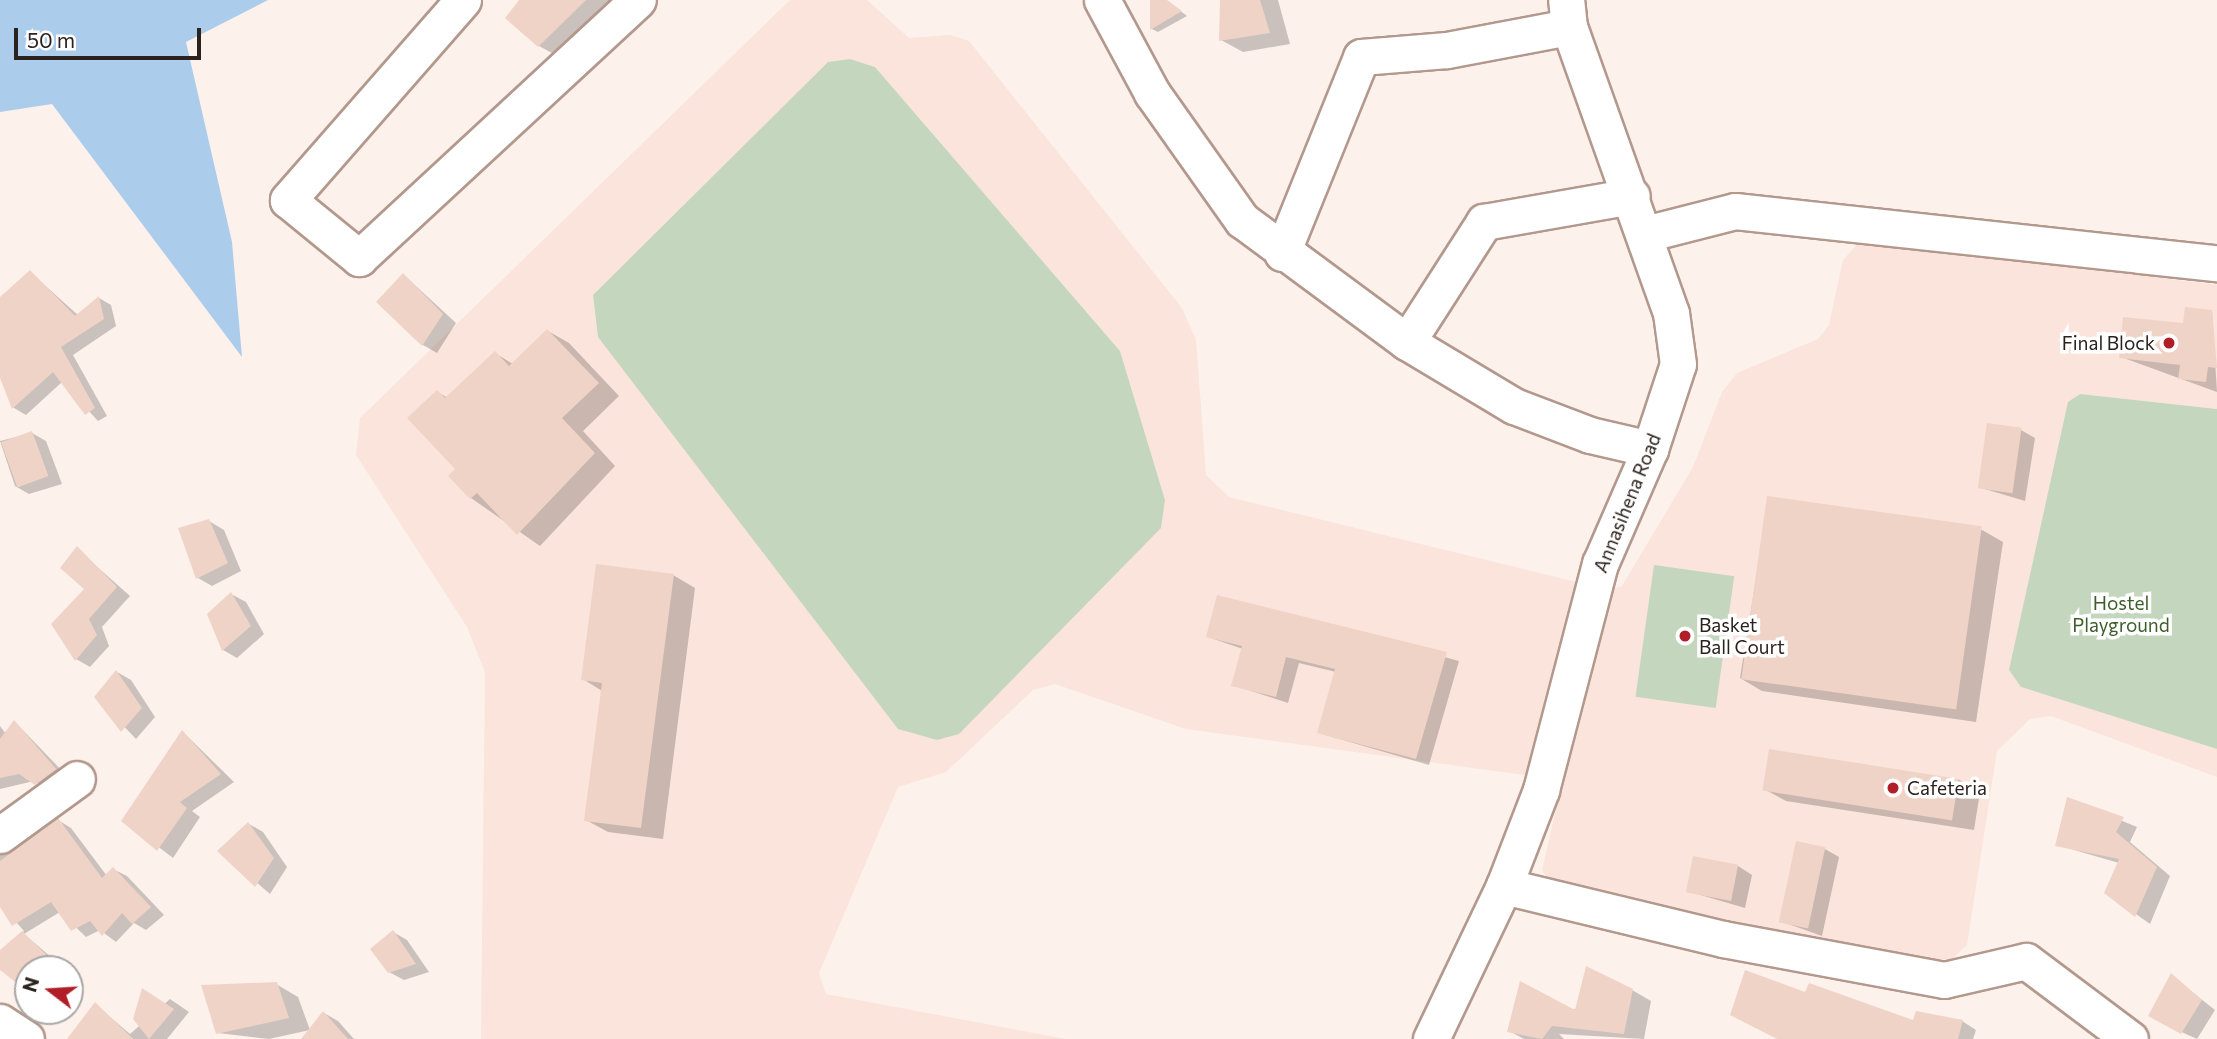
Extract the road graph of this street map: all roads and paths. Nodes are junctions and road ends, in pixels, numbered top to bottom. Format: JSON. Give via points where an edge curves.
{"nodes":[{"id":1,"x":463,"y":0,"type":"edge"},
{"id":2,"x":638,"y":0,"type":"edge"},
{"id":3,"x":1102,"y":0,"type":"edge"},
{"id":4,"x":1568,"y":13,"type":"edge"},
{"id":5,"x":1632,"y":197,"type":"junction"},
{"id":6,"x":1645,"y":234,"type":"junction"},
{"id":7,"x":1282,"y":253,"type":"junction"},
{"id":8,"x":2217,"y":263,"type":"edge"},
{"id":9,"x":1407,"y":342,"type":"junction"},
{"id":10,"x":1650,"y":449,"type":"junction"},
{"id":11,"x":76,"y":779,"type":"dead end"},
{"id":12,"x":0,"y":835,"type":"edge"},
{"id":13,"x":1504,"y":886,"type":"junction"},
{"id":14,"x":0,"y":1022,"type":"edge"},
{"id":15,"x":26,"y":1039,"type":"edge"},
{"id":16,"x":1431,"y":1039,"type":"edge"},
{"id":17,"x":2130,"y":1039,"type":"edge"}],
"edges":[{"from":1,"to":2,"type":"street","via":[[288,200],[359,258]]},
{"from":3,"to":7,"type":"street","via":[[1152,93],[1242,220]]},
{"from":4,"to":5,"type":"street","name":"Annasihena Road"},
{"from":4,"to":7,"type":"street","via":[[1447,50],[1361,57]]},
{"from":5,"to":6,"type":"street","name":"Annasihena Road"},
{"from":5,"to":9,"type":"street","via":[[1485,222]]},
{"from":6,"to":8,"type":"street","via":[[1735,211]]},
{"from":6,"to":10,"type":"street","name":"Annasihena Road","via":[[1671,313],[1678,364]]},
{"from":7,"to":9,"type":"street"},
{"from":9,"to":10,"type":"street","via":[[1514,406],[1590,435]]},
{"from":10,"to":13,"type":"street","name":"Annasihena Road","via":[[1600,564],[1541,790]]},
{"from":11,"to":12,"type":"street"},
{"from":13,"to":16,"type":"street","name":"Annasihena Road"},
{"from":13,"to":17,"type":"street","via":[[1723,939],[1944,981],[2026,961]]},
{"from":14,"to":15,"type":"street"}]}
